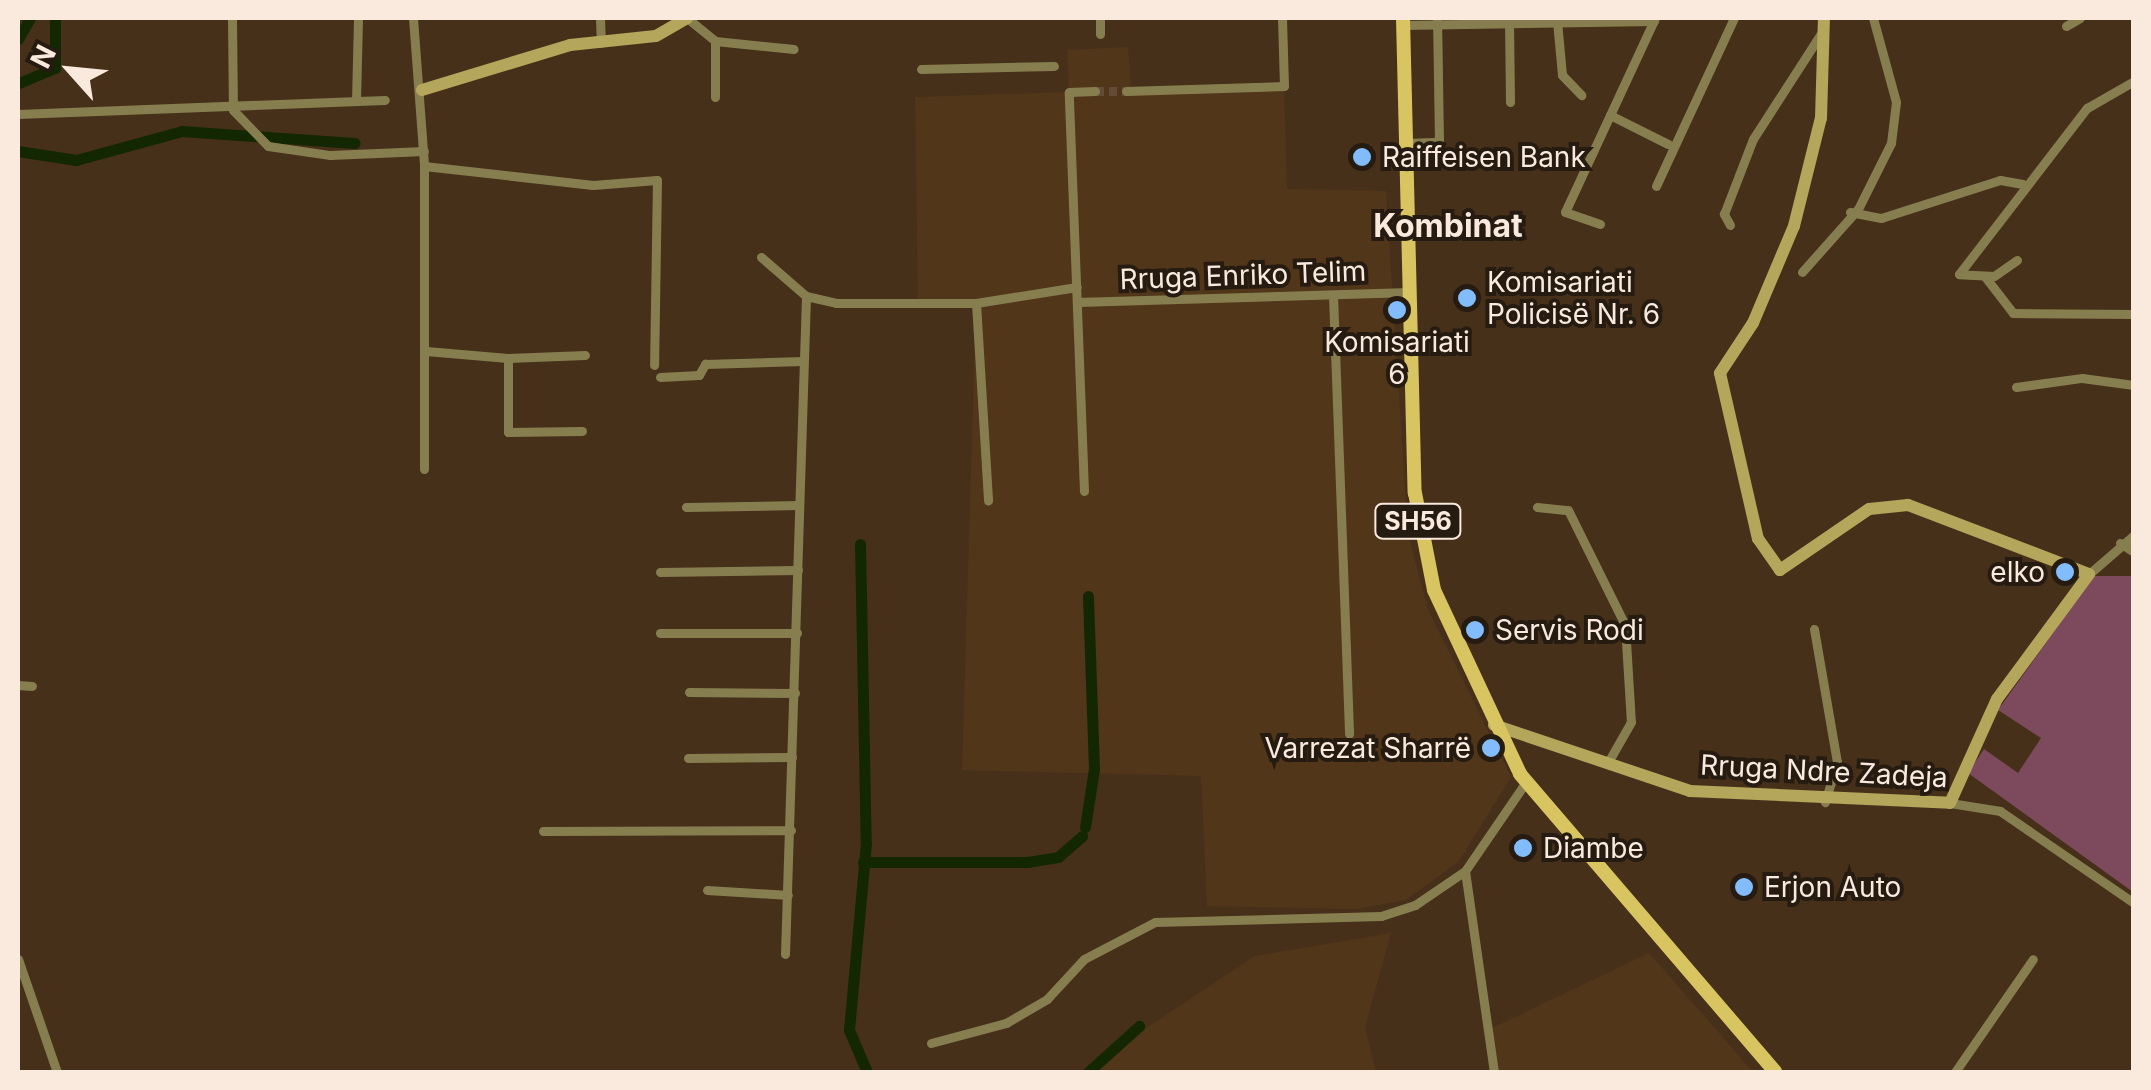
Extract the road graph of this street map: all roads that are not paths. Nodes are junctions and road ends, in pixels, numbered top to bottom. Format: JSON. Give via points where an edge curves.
{"nodes":[{"id":1,"x":232,"y":18,"type":"edge"},
{"id":2,"x":358,"y":18,"type":"edge"},
{"id":3,"x":414,"y":18,"type":"edge"},
{"id":4,"x":600,"y":18,"type":"edge"},
{"id":5,"x":687,"y":18,"type":"edge"},
{"id":6,"x":1100,"y":18,"type":"edge"},
{"id":7,"x":1282,"y":18,"type":"edge"},
{"id":8,"x":1734,"y":18,"type":"edge"},
{"id":9,"x":1873,"y":18,"type":"edge"},
{"id":10,"x":2080,"y":18,"type":"edge"},
{"id":11,"x":1654,"y":19,"type":"edge"},
{"id":12,"x":1509,"y":20,"type":"edge"},
{"id":13,"x":1556,"y":20,"type":"edge"},
{"id":14,"x":1596,"y":20,"type":"edge"},
{"id":15,"x":1403,"y":21,"type":"edge"},
{"id":16,"x":1438,"y":21,"type":"edge"},
{"id":17,"x":1477,"y":21,"type":"edge"},
{"id":18,"x":1823,"y":25,"type":"edge"},
{"id":19,"x":2066,"y":26,"type":"dead end"},
{"id":20,"x":1100,"y":34,"type":"dead end"},
{"id":21,"x":715,"y":42,"type":"junction"},
{"id":22,"x":601,"y":43,"type":"junction"},
{"id":23,"x":794,"y":49,"type":"dead end"},
{"id":24,"x":1054,"y":66,"type":"dead end"},
{"id":25,"x":921,"y":69,"type":"dead end"},
{"id":26,"x":2134,"y":80,"type":"edge"},
{"id":27,"x":422,"y":90,"type":"junction"},
{"id":28,"x":1126,"y":91,"type":"tunnel mouth"},
{"id":29,"x":1095,"y":92,"type":"dead end"},
{"id":30,"x":1581,"y":95,"type":"dead end"},
{"id":31,"x":715,"y":97,"type":"dead end"},
{"id":32,"x":384,"y":100,"type":"dead end"},
{"id":33,"x":356,"y":102,"type":"junction"},
{"id":34,"x":1510,"y":102,"type":"dead end"},
{"id":35,"x":18,"y":114,"type":"edge"},
{"id":36,"x":236,"y":114,"type":"junction"},
{"id":37,"x":1610,"y":115,"type":"junction"},
{"id":38,"x":1406,"y":143,"type":"junction"},
{"id":39,"x":1668,"y":144,"type":"junction"},
{"id":40,"x":424,"y":151,"type":"junction"},
{"id":41,"x":424,"y":166,"type":"junction"},
{"id":42,"x":2023,"y":184,"type":"junction"},
{"id":43,"x":1656,"y":186,"type":"dead end"},
{"id":44,"x":1850,"y":212,"type":"junction"},
{"id":45,"x":1600,"y":224,"type":"dead end"},
{"id":46,"x":1730,"y":225,"type":"dead end"},
{"id":47,"x":761,"y":257,"type":"dead end"},
{"id":48,"x":2017,"y":260,"type":"dead end"},
{"id":49,"x":1802,"y":272,"type":"dead end"},
{"id":50,"x":1986,"y":278,"type":"junction"},
{"id":51,"x":1077,"y":287,"type":"junction"},
{"id":52,"x":1410,"y":292,"type":"junction"},
{"id":53,"x":806,"y":296,"type":"junction"},
{"id":54,"x":1333,"y":296,"type":"junction"},
{"id":55,"x":1077,"y":302,"type":"junction"},
{"id":56,"x":976,"y":303,"type":"junction"},
{"id":57,"x":2134,"y":314,"type":"edge"},
{"id":58,"x":426,"y":351,"type":"junction"},
{"id":59,"x":585,"y":355,"type":"dead end"},
{"id":60,"x":508,"y":358,"type":"junction"},
{"id":61,"x":802,"y":362,"type":"junction"},
{"id":62,"x":654,"y":365,"type":"dead end"},
{"id":63,"x":660,"y":377,"type":"dead end"},
{"id":64,"x":2134,"y":385,"type":"edge"},
{"id":65,"x":2016,"y":387,"type":"dead end"},
{"id":66,"x":582,"y":432,"type":"dead end"},
{"id":67,"x":424,"y":469,"type":"dead end"},
{"id":68,"x":1084,"y":491,"type":"dead end"},
{"id":69,"x":988,"y":501,"type":"dead end"},
{"id":70,"x":798,"y":505,"type":"junction"},
{"id":71,"x":686,"y":507,"type":"dead end"},
{"id":72,"x":1537,"y":507,"type":"dead end"},
{"id":73,"x":2134,"y":535,"type":"edge"},
{"id":74,"x":2120,"y":543,"type":"junction"},
{"id":75,"x":2134,"y":552,"type":"edge"},
{"id":76,"x":798,"y":570,"type":"junction"},
{"id":77,"x":660,"y":572,"type":"dead end"},
{"id":78,"x":2089,"y":574,"type":"junction"},
{"id":79,"x":1814,"y":630,"type":"dead end"},
{"id":80,"x":660,"y":633,"type":"dead end"},
{"id":81,"x":797,"y":633,"type":"junction"},
{"id":82,"x":18,"y":685,"type":"edge"},
{"id":83,"x":32,"y":686,"type":"dead end"},
{"id":84,"x":689,"y":692,"type":"dead end"},
{"id":85,"x":795,"y":693,"type":"junction"},
{"id":86,"x":1494,"y":725,"type":"junction"},
{"id":87,"x":1349,"y":734,"type":"dead end"},
{"id":88,"x":792,"y":757,"type":"junction"},
{"id":89,"x":688,"y":758,"type":"dead end"},
{"id":90,"x":1607,"y":764,"type":"junction"},
{"id":91,"x":1526,"y":782,"type":"junction"},
{"id":92,"x":1824,"y":802,"type":"junction"},
{"id":93,"x":1950,"y":802,"type":"junction"},
{"id":94,"x":791,"y":830,"type":"junction"},
{"id":95,"x":543,"y":831,"type":"dead end"},
{"id":96,"x":1464,"y":871,"type":"junction"},
{"id":97,"x":707,"y":890,"type":"dead end"},
{"id":98,"x":788,"y":895,"type":"junction"},
{"id":99,"x":2134,"y":902,"type":"edge"},
{"id":100,"x":784,"y":954,"type":"dead end"},
{"id":101,"x":18,"y":959,"type":"edge"},
{"id":102,"x":2033,"y":959,"type":"dead end"},
{"id":103,"x":931,"y":1043,"type":"dead end"},
{"id":104,"x":57,"y":1072,"type":"edge"},
{"id":105,"x":1494,"y":1072,"type":"edge"},
{"id":106,"x":1775,"y":1072,"type":"edge"},
{"id":107,"x":1954,"y":1072,"type":"edge"}],
"edges":[{"from":1,"to":36,"type":"street"},
{"from":2,"to":33,"type":"street"},
{"from":3,"to":27,"type":"street"},
{"from":4,"to":22,"type":"street"},
{"from":5,"to":21,"type":"street"},
{"from":5,"to":22,"type":"street","via":[[656,36]]},
{"from":6,"to":20,"type":"street"},
{"from":7,"to":28,"type":"street","via":[[1284,86]]},
{"from":8,"to":39,"type":"street"},
{"from":9,"to":44,"type":"street","via":[[1897,115],[1886,161]]},
{"from":10,"to":19,"type":"street"},
{"from":11,"to":14,"type":"street"},
{"from":11,"to":37,"type":"street"},
{"from":12,"to":13,"type":"street"},
{"from":12,"to":17,"type":"street"},
{"from":12,"to":34,"type":"street"},
{"from":13,"to":14,"type":"street"},
{"from":13,"to":30,"type":"street","via":[[1562,75]]},
{"from":15,"to":16,"type":"street"},
{"from":15,"to":38,"type":"main road","number":"SH56"},
{"from":16,"to":17,"type":"street"},
{"from":16,"to":38,"type":"street","via":[[1439,142]]},
{"from":18,"to":46,"type":"street","via":[[1753,139],[1724,214]]},
{"from":18,"to":78,"type":"street","via":[[1818,138],[1794,226],[1753,324],[1720,373],[1758,539],[1780,570],[1869,508],[1908,505]]},
{"from":21,"to":23,"type":"street"},
{"from":21,"to":31,"type":"street"},
{"from":22,"to":27,"type":"street"},
{"from":24,"to":25,"type":"street"},
{"from":26,"to":42,"type":"street","via":[[2087,108]]},
{"from":27,"to":40,"type":"street"},
{"from":29,"to":51,"type":"street","via":[[1070,92]]},
{"from":32,"to":33,"type":"street"},
{"from":33,"to":36,"type":"street"},
{"from":35,"to":36,"type":"street"},
{"from":36,"to":40,"type":"street","via":[[255,139],[311,154]]},
{"from":37,"to":39,"type":"street"},
{"from":37,"to":45,"type":"street","via":[[1564,212]]},
{"from":38,"to":52,"type":"main road","number":"SH56"},
{"from":39,"to":43,"type":"street"},
{"from":40,"to":41,"type":"street"},
{"from":41,"to":58,"type":"street"},
{"from":41,"to":62,"type":"street","via":[[593,185],[656,180]]},
{"from":42,"to":44,"type":"street","via":[[2000,180],[1881,218]]},
{"from":42,"to":50,"type":"street","via":[[1984,252],[1958,270]]},
{"from":44,"to":49,"type":"street"},
{"from":47,"to":53,"type":"street"},
{"from":48,"to":50,"type":"street"},
{"from":50,"to":57,"type":"street","via":[[2019,314]]},
{"from":51,"to":55,"type":"street"},
{"from":51,"to":56,"type":"street"},
{"from":52,"to":54,"type":"street","name":"Rruga Enriko Telim"},
{"from":52,"to":86,"type":"main road","number":"SH56","via":[[1422,542]]},
{"from":53,"to":56,"type":"street"},
{"from":53,"to":61,"type":"street"},
{"from":54,"to":55,"type":"street","name":"Rruga Enriko Telim"},
{"from":54,"to":87,"type":"street"},
{"from":55,"to":68,"type":"street"},
{"from":56,"to":69,"type":"street"},
{"from":58,"to":60,"type":"street"},
{"from":58,"to":67,"type":"street"},
{"from":59,"to":60,"type":"street"},
{"from":60,"to":66,"type":"street","via":[[508,432]]},
{"from":61,"to":63,"type":"street","via":[[705,364],[699,375]]},
{"from":61,"to":70,"type":"street"},
{"from":64,"to":65,"type":"street","via":[[2082,378]]},
{"from":70,"to":71,"type":"street"},
{"from":70,"to":76,"type":"street"},
{"from":72,"to":90,"type":"street","via":[[1572,515],[1625,625],[1631,722]]},
{"from":73,"to":74,"type":"street"},
{"from":74,"to":75,"type":"street"},
{"from":74,"to":78,"type":"street"},
{"from":76,"to":77,"type":"street"},
{"from":76,"to":81,"type":"street"},
{"from":78,"to":93,"type":"street","via":[[1998,699]]},
{"from":79,"to":92,"type":"street","via":[[1836,762]]},
{"from":80,"to":81,"type":"street"},
{"from":81,"to":85,"type":"street"},
{"from":82,"to":83,"type":"street"},
{"from":84,"to":85,"type":"street"},
{"from":85,"to":88,"type":"street"},
{"from":86,"to":90,"type":"street","name":"Rruga Ndre Zadeja"},
{"from":86,"to":91,"type":"main road","number":"SH56"},
{"from":88,"to":89,"type":"street"},
{"from":88,"to":94,"type":"street"},
{"from":90,"to":92,"type":"street","name":"Rruga Ndre Zadeja","via":[[1681,790]]},
{"from":91,"to":96,"type":"street"},
{"from":91,"to":106,"type":"main road","number":"SH56"},
{"from":92,"to":93,"type":"street","name":"Rruga Ndre Zadeja"},
{"from":93,"to":99,"type":"street","name":"Rruga Ndre Zadeja","via":[[2000,811]]},
{"from":94,"to":95,"type":"street"},
{"from":94,"to":98,"type":"street"},
{"from":96,"to":103,"type":"street","via":[[1381,916],[1156,922],[1084,959],[1047,999],[1006,1023]]},
{"from":96,"to":105,"type":"street"},
{"from":97,"to":98,"type":"street"},
{"from":98,"to":100,"type":"street"},
{"from":101,"to":104,"type":"street"},
{"from":102,"to":107,"type":"street"}]}
